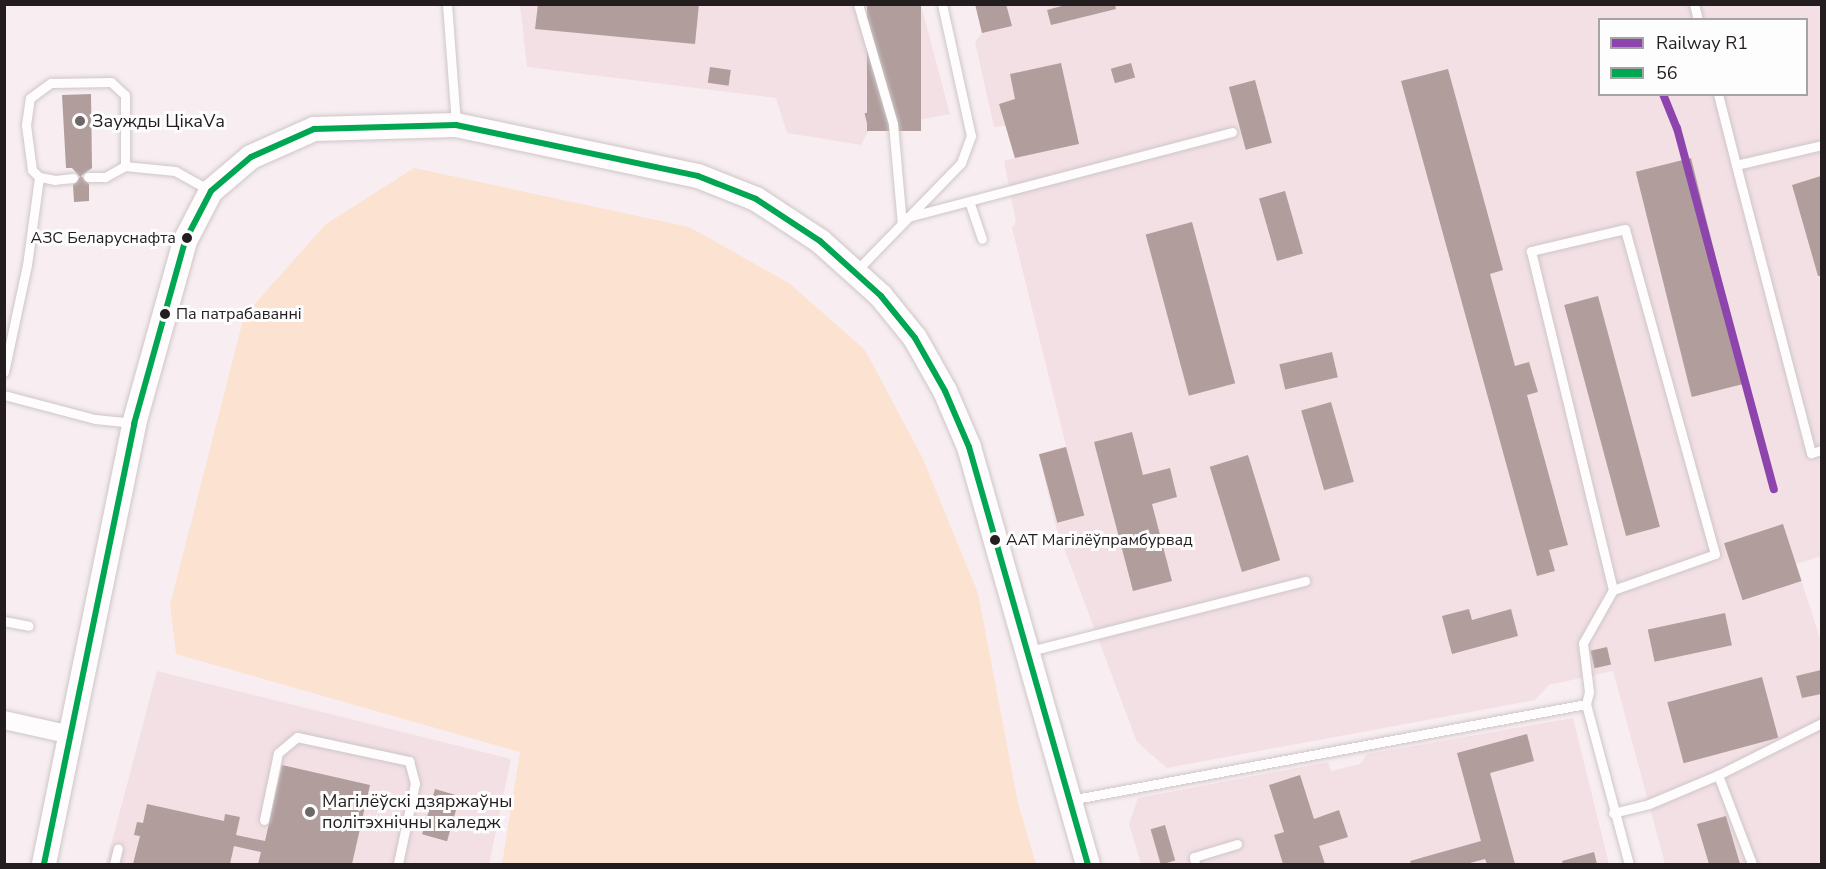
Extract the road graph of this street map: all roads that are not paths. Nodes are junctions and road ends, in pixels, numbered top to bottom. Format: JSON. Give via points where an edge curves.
{"nodes":[{"id":1,"x":447,"y":4,"type":"edge"},
{"id":2,"x":858,"y":4,"type":"edge"},
{"id":3,"x":942,"y":4,"type":"edge"},
{"id":4,"x":1719,"y":96,"type":"edge"},
{"id":5,"x":456,"y":125,"type":"junction"},
{"id":6,"x":1232,"y":132,"type":"dead end"},
{"id":7,"x":1821,"y":145,"type":"edge"},
{"id":8,"x":1736,"y":165,"type":"junction"},
{"id":9,"x":125,"y":166,"type":"junction"},
{"id":10,"x":39,"y":177,"type":"junction"},
{"id":11,"x":88,"y":177,"type":"dead end"},
{"id":12,"x":73,"y":178,"type":"dead end"},
{"id":13,"x":211,"y":190,"type":"junction"},
{"id":14,"x":969,"y":201,"type":"junction"},
{"id":15,"x":905,"y":221,"type":"junction"},
{"id":16,"x":982,"y":239,"type":"dead end"},
{"id":17,"x":857,"y":270,"type":"junction"},
{"id":18,"x":4,"y":372,"type":"edge"},
{"id":19,"x":4,"y":395,"type":"edge"},
{"id":20,"x":134,"y":423,"type":"junction"},
{"id":21,"x":1821,"y":450,"type":"edge"},
{"id":22,"x":1305,"y":582,"type":"dead end"},
{"id":23,"x":1613,"y":590,"type":"junction"},
{"id":24,"x":4,"y":621,"type":"edge"},
{"id":25,"x":29,"y":626,"type":"dead end"},
{"id":26,"x":1027,"y":652,"type":"junction"},
{"id":27,"x":1586,"y":704,"type":"junction"},
{"id":28,"x":4,"y":720,"type":"edge"},
{"id":29,"x":1821,"y":723,"type":"edge"},
{"id":30,"x":71,"y":735,"type":"junction"},
{"id":31,"x":1718,"y":775,"type":"junction"},
{"id":32,"x":1070,"y":800,"type":"junction"},
{"id":33,"x":1613,"y":813,"type":"junction"},
{"id":34,"x":264,"y":820,"type":"dead end"},
{"id":35,"x":1237,"y":844,"type":"dead end"},
{"id":36,"x":118,"y":848,"type":"dead end"},
{"id":37,"x":44,"y":864,"type":"edge"},
{"id":38,"x":114,"y":864,"type":"edge"},
{"id":39,"x":398,"y":864,"type":"edge"},
{"id":40,"x":1088,"y":864,"type":"edge"},
{"id":41,"x":1195,"y":864,"type":"edge"},
{"id":42,"x":1629,"y":864,"type":"edge"},
{"id":43,"x":1752,"y":864,"type":"edge"}],
"edges":[{"from":1,"to":5,"type":"lane"},
{"from":2,"to":15,"type":"lane","via":[[893,124]]},
{"from":3,"to":15,"type":"lane","via":[[971,136],[961,162]]},
{"from":4,"to":8,"type":"lane"},
{"from":5,"to":13,"type":"main road","via":[[314,129],[251,157]]},
{"from":5,"to":17,"type":"main road","via":[[698,176],[756,199]]},
{"from":6,"to":14,"type":"lane"},
{"from":7,"to":8,"type":"lane"},
{"from":8,"to":21,"type":"lane","via":[[1811,453]]},
{"from":9,"to":10,"type":"lane","via":[[124,95],[111,82],[51,83],[30,98],[26,126],[32,170]]},
{"from":9,"to":11,"type":"lane","via":[[105,177]]},
{"from":9,"to":13,"type":"lane","via":[[175,171]]},
{"from":10,"to":12,"type":"lane"},
{"from":10,"to":18,"type":"lane"},
{"from":13,"to":20,"type":"main road","via":[[185,241]]},
{"from":14,"to":15,"type":"lane"},
{"from":14,"to":16,"type":"lane"},
{"from":15,"to":17,"type":"lane"},
{"from":17,"to":26,"type":"main road","via":[[915,338],[945,391],[969,447]]},
{"from":19,"to":20,"type":"lane","via":[[95,419]]},
{"from":20,"to":30,"type":"main road"},
{"from":22,"to":26,"type":"lane"},
{"from":23,"to":23,"type":"lane","via":[[1715,554],[1625,229],[1531,251]]},
{"from":23,"to":27,"type":"lane","via":[[1583,643],[1589,692]]},
{"from":24,"to":25,"type":"lane"},
{"from":26,"to":32,"type":"main road"},
{"from":27,"to":32,"type":"lane"},
{"from":27,"to":33,"type":"lane"},
{"from":28,"to":30,"type":"street"},
{"from":29,"to":31,"type":"lane"},
{"from":30,"to":37,"type":"main road"},
{"from":31,"to":33,"type":"lane","via":[[1649,804]]},
{"from":31,"to":43,"type":"lane"},
{"from":32,"to":40,"type":"main road"},
{"from":33,"to":42,"type":"lane"},
{"from":34,"to":39,"type":"lane","via":[[278,753],[297,737],[409,761],[416,783]]},
{"from":35,"to":41,"type":"lane","via":[[1194,857]]},
{"from":36,"to":38,"type":"lane"}]}
